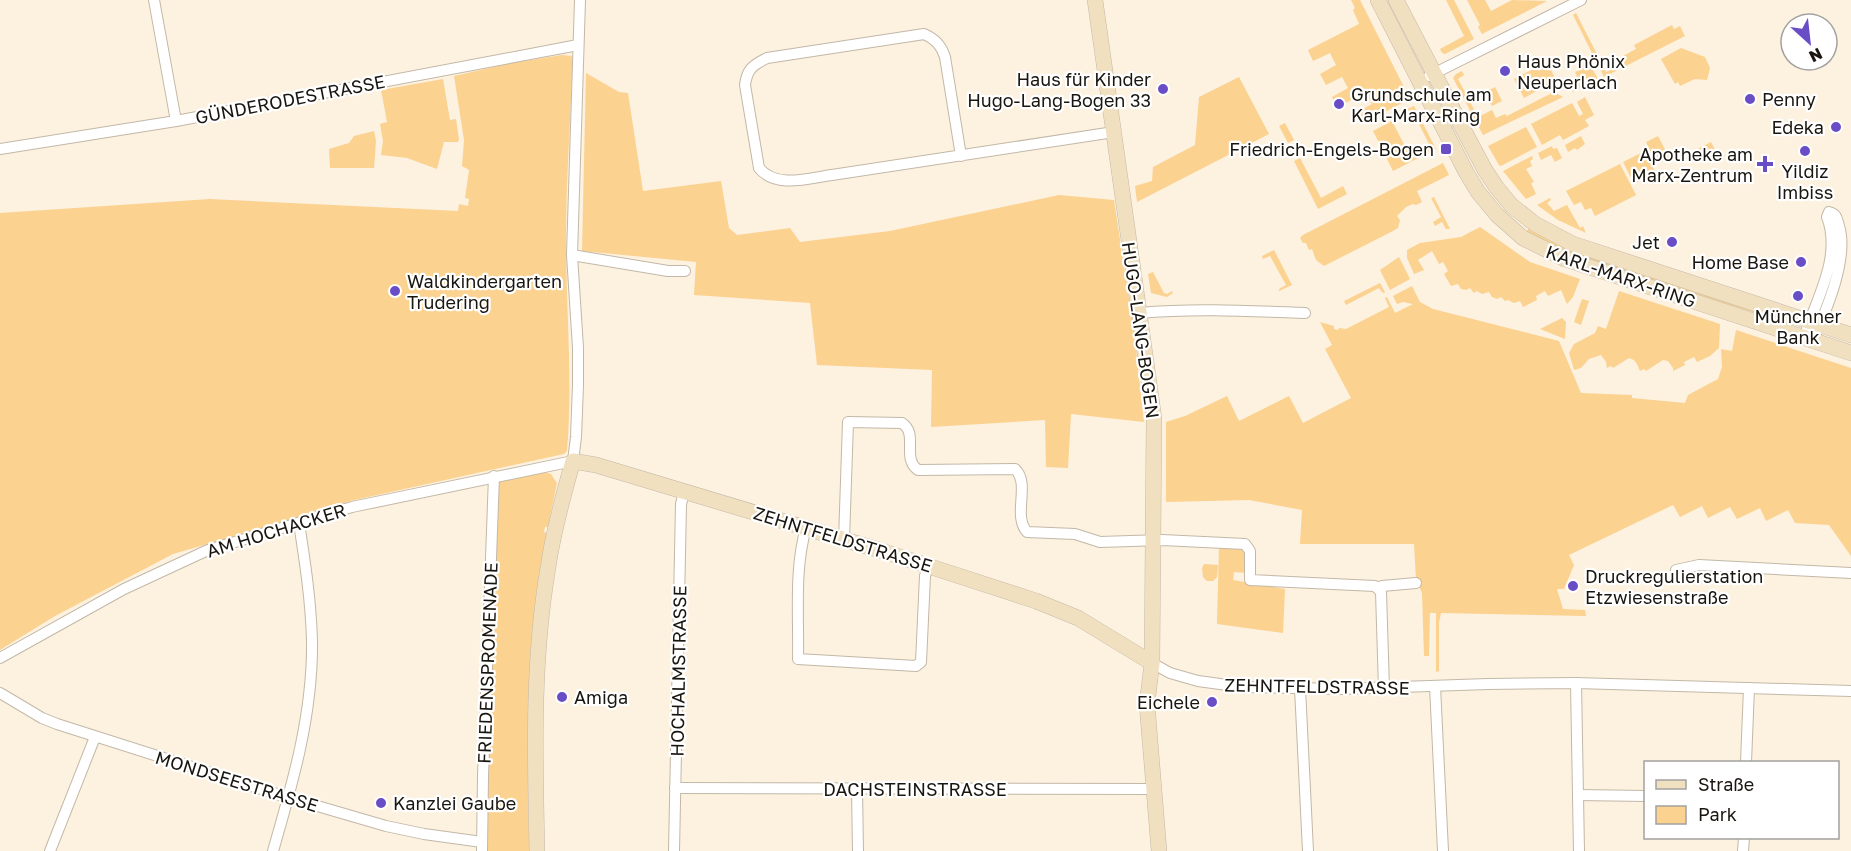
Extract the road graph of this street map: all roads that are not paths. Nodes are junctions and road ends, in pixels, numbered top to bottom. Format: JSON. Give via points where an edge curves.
{"nodes":[{"id":1,"x":154,"y":0,"type":"edge"},
{"id":2,"x":580,"y":0,"type":"edge"},
{"id":3,"x":1095,"y":0,"type":"edge"},
{"id":4,"x":1378,"y":0,"type":"edge"},
{"id":5,"x":1396,"y":0,"type":"edge"},
{"id":6,"x":1581,"y":0,"type":"edge"},
{"id":7,"x":578,"y":45,"type":"junction"},
{"id":8,"x":1434,"y":74,"type":"junction"},
{"id":9,"x":1419,"y":81,"type":"junction"},
{"id":10,"x":176,"y":121,"type":"junction"},
{"id":11,"x":1114,"y":132,"type":"junction"},
{"id":12,"x":0,"y":149,"type":"edge"},
{"id":13,"x":961,"y":156,"type":"junction"},
{"id":14,"x":572,"y":255,"type":"junction"},
{"id":15,"x":685,"y":271,"type":"dead end"},
{"id":16,"x":1139,"y":313,"type":"junction"},
{"id":17,"x":1305,"y":313,"type":"dead end"},
{"id":18,"x":1814,"y":324,"type":"junction"},
{"id":19,"x":1851,"y":335,"type":"edge"},
{"id":20,"x":1808,"y":339,"type":"junction"},
{"id":21,"x":1851,"y":353,"type":"edge"},
{"id":22,"x":573,"y":461,"type":"junction"},
{"id":23,"x":494,"y":476,"type":"junction"},
{"id":24,"x":684,"y":492,"type":"junction"},
{"id":25,"x":299,"y":523,"type":"junction"},
{"id":26,"x":806,"y":528,"type":"junction"},
{"id":27,"x":844,"y":540,"type":"junction"},
{"id":28,"x":1153,"y":541,"type":"junction"},
{"id":29,"x":928,"y":566,"type":"junction"},
{"id":30,"x":1676,"y":570,"type":"dead end"},
{"id":31,"x":1851,"y":573,"type":"edge"},
{"id":32,"x":1416,"y":583,"type":"dead end"},
{"id":33,"x":1378,"y":588,"type":"junction"},
{"id":34,"x":0,"y":658,"type":"edge"},
{"id":35,"x":1152,"y":663,"type":"junction"},
{"id":36,"x":1576,"y":684,"type":"junction"},
{"id":37,"x":1435,"y":686,"type":"junction"},
{"id":38,"x":1300,"y":688,"type":"junction"},
{"id":39,"x":1749,"y":688,"type":"junction"},
{"id":40,"x":1384,"y":689,"type":"junction"},
{"id":41,"x":1851,"y":691,"type":"edge"},
{"id":42,"x":0,"y":693,"type":"edge"},
{"id":43,"x":95,"y":737,"type":"junction"},
{"id":44,"x":1746,"y":761,"type":"edge"},
{"id":45,"x":675,"y":789,"type":"junction"},
{"id":46,"x":1154,"y":789,"type":"junction"},
{"id":47,"x":857,"y":790,"type":"junction"},
{"id":48,"x":1578,"y":795,"type":"junction"},
{"id":49,"x":1644,"y":796,"type":"edge"},
{"id":50,"x":288,"y":797,"type":"junction"},
{"id":51,"x":482,"y":846,"type":"edge"},
{"id":52,"x":50,"y":851,"type":"edge"},
{"id":53,"x":273,"y":851,"type":"edge"},
{"id":54,"x":537,"y":851,"type":"edge"},
{"id":55,"x":674,"y":851,"type":"edge"},
{"id":56,"x":858,"y":851,"type":"edge"},
{"id":57,"x":1159,"y":851,"type":"edge"},
{"id":58,"x":1308,"y":851,"type":"edge"},
{"id":59,"x":1443,"y":851,"type":"edge"},
{"id":60,"x":1579,"y":851,"type":"edge"}],
"edges":[{"from":1,"to":10,"type":"street"},
{"from":2,"to":7,"type":"street"},
{"from":3,"to":11,"type":"street","name":"HUGO-LANG-BOGEN"},
{"from":4,"to":9,"type":"street","name":"KARL-MARX-RING"},
{"from":5,"to":8,"type":"street","name":"KARL-MARX-RING"},
{"from":6,"to":8,"type":"street"},
{"from":7,"to":10,"type":"street","name":"GÜNDERODESTRASSE"},
{"from":7,"to":14,"type":"street"},
{"from":8,"to":9,"type":"street"},
{"from":8,"to":18,"type":"street","name":"KARL-MARX-RING","via":[[1485,170],[1511,205],[1535,224],[1573,244]]},
{"from":9,"to":20,"type":"street","name":"KARL-MARX-RING","via":[[1478,192],[1523,238],[1565,259]]},
{"from":10,"to":12,"type":"street","name":"GÜNDERODESTRASSE"},
{"from":11,"to":13,"type":"street"},
{"from":11,"to":16,"type":"street","name":"HUGO-LANG-BOGEN"},
{"from":13,"to":13,"type":"street","via":[[813,178],[772,178],[764,174],[757,160],[745,85],[747,72],[767,58],[924,34],[934,38],[945,57]]},
{"from":14,"to":15,"type":"street"},
{"from":14,"to":22,"type":"street","via":[[578,348]]},
{"from":16,"to":17,"type":"street"},
{"from":16,"to":28,"type":"street","name":"HUGO-LANG-BOGEN","via":[[1154,418]]},
{"from":18,"to":18,"type":"street","via":[[1842,259],[1842,235],[1835,214],[1829,212],[1833,244]]},
{"from":18,"to":19,"type":"street","name":"KARL-MARX-RING"},
{"from":18,"to":20,"type":"street"},
{"from":20,"to":21,"type":"street","name":"KARL-MARX-RING"},
{"from":22,"to":23,"type":"street","name":"AM HOCHACKER"},
{"from":22,"to":24,"type":"street","name":"ZEHNTFELDSTRASSE"},
{"from":22,"to":54,"type":"street","via":[[547,568],[539,646],[535,744]]},
{"from":23,"to":25,"type":"street","name":"AM HOCHACKER","via":[[352,507]]},
{"from":23,"to":51,"type":"street","name":"FRIEDENSPROMENADE"},
{"from":24,"to":26,"type":"street","name":"ZEHNTFELDSTRASSE"},
{"from":24,"to":45,"type":"street","name":"HOCHALMSTRASSE"},
{"from":25,"to":34,"type":"street","name":"AM HOCHACKER","via":[[208,550],[66,620]]},
{"from":25,"to":50,"type":"street","via":[[312,643],[305,730]]},
{"from":26,"to":27,"type":"street","name":"ZEHNTFELDSTRASSE"},
{"from":26,"to":29,"type":"street","via":[[800,570],[798,659],[916,666],[921,662]]},
{"from":27,"to":28,"type":"street","via":[[848,422],[855,422],[906,425],[910,460],[918,470],[1015,469],[1021,477],[1022,521],[1027,532],[1075,534],[1100,542]]},
{"from":27,"to":29,"type":"street","name":"ZEHNTFELDSTRASSE"},
{"from":28,"to":33,"type":"street","via":[[1245,544],[1250,551],[1250,580]]},
{"from":28,"to":35,"type":"street","name":"HUGO-LANG-BOGEN"},
{"from":29,"to":35,"type":"street","name":"ZEHNTFELDSTRASSE","via":[[1068,613]]},
{"from":30,"to":31,"type":"street","via":[[1700,565]]},
{"from":32,"to":33,"type":"street"},
{"from":33,"to":40,"type":"street"},
{"from":35,"to":38,"type":"street","name":"ZEHNTFELDSTRASSE","via":[[1207,684]]},
{"from":35,"to":46,"type":"street","name":"HUGO-LANG-BOGEN","via":[[1147,704]]},
{"from":36,"to":37,"type":"street","name":"ZEHNTFELDSTRASSE"},
{"from":36,"to":39,"type":"street","name":"ZEHNTFELDSTRASSE"},
{"from":36,"to":48,"type":"street"},
{"from":37,"to":40,"type":"street","name":"ZEHNTFELDSTRASSE"},
{"from":37,"to":59,"type":"street"},
{"from":38,"to":40,"type":"street","name":"ZEHNTFELDSTRASSE"},
{"from":38,"to":58,"type":"street"},
{"from":39,"to":41,"type":"street","name":"ZEHNTFELDSTRASSE"},
{"from":39,"to":44,"type":"street"},
{"from":42,"to":43,"type":"street","name":"MONDSEESTRASSE","via":[[42,718]]},
{"from":43,"to":50,"type":"street","name":"MONDSEESTRASSE"},
{"from":43,"to":52,"type":"street"},
{"from":45,"to":47,"type":"street","name":"DACHSTEINSTRASSE"},
{"from":45,"to":55,"type":"street","name":"HOCHALMSTRASSE"},
{"from":46,"to":47,"type":"street","name":"DACHSTEINSTRASSE"},
{"from":46,"to":57,"type":"street","name":"HUGO-LANG-BOGEN"},
{"from":47,"to":56,"type":"street"},
{"from":48,"to":49,"type":"street"},
{"from":48,"to":60,"type":"street"},
{"from":50,"to":51,"type":"street","name":"MONDSEESTRASSE","via":[[392,827]]},
{"from":50,"to":53,"type":"street"}]}
